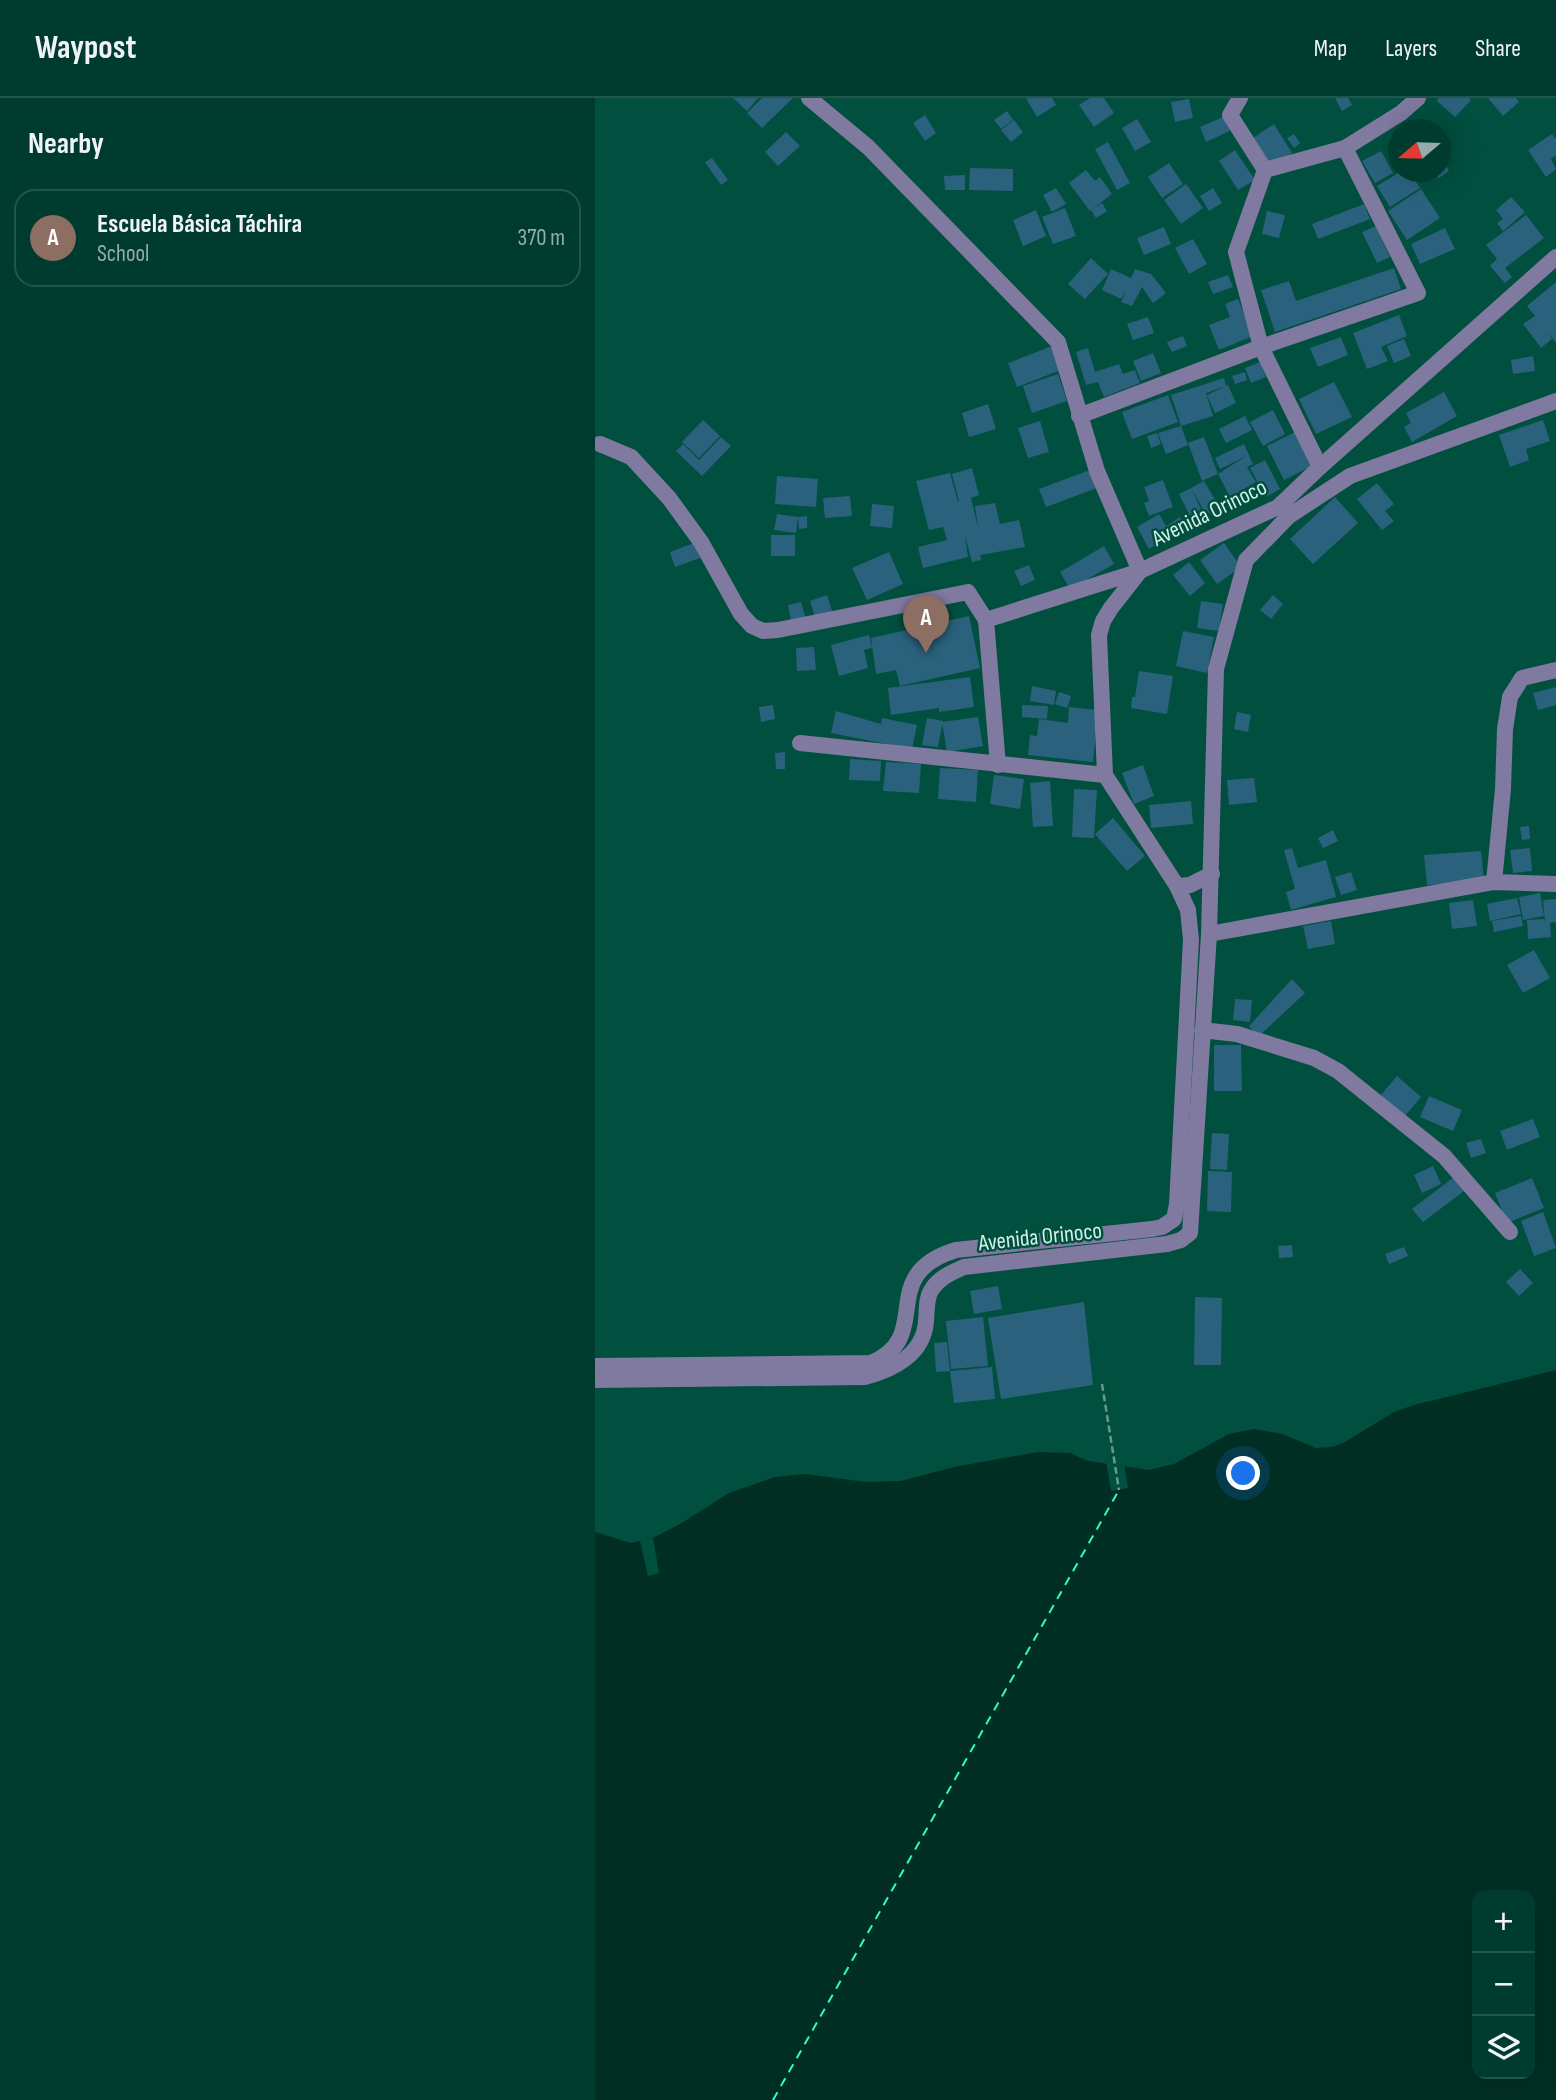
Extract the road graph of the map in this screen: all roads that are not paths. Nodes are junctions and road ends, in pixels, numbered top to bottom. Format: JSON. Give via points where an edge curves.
{"nodes":[{"id":1,"x":809,"y":98,"type":"edge"},
{"id":2,"x":1240,"y":98,"type":"edge"},
{"id":3,"x":1418,"y":98,"type":"edge"},
{"id":4,"x":1345,"y":148,"type":"junction"},
{"id":5,"x":1265,"y":170,"type":"junction"},
{"id":6,"x":1556,"y":257,"type":"edge"},
{"id":7,"x":1261,"y":347,"type":"junction"},
{"id":8,"x":1554,"y":406,"type":"edge"},
{"id":9,"x":1079,"y":416,"type":"junction"},
{"id":10,"x":600,"y":444,"type":"dead end"},
{"id":11,"x":1320,"y":467,"type":"junction"},
{"id":12,"x":1140,"y":571,"type":"junction"},
{"id":13,"x":986,"y":620,"type":"junction"},
{"id":14,"x":1556,"y":670,"type":"edge"},
{"id":15,"x":800,"y":743,"type":"dead end"},
{"id":16,"x":998,"y":765,"type":"junction"},
{"id":17,"x":1105,"y":775,"type":"junction"},
{"id":18,"x":1212,"y":874,"type":"junction"},
{"id":19,"x":1494,"y":882,"type":"junction"},
{"id":20,"x":1556,"y":884,"type":"edge"},
{"id":21,"x":1177,"y":886,"type":"junction"},
{"id":22,"x":1209,"y":934,"type":"junction"},
{"id":23,"x":1202,"y":1030,"type":"junction"},
{"id":24,"x":1510,"y":1231,"type":"dead end"},
{"id":25,"x":595,"y":1366,"type":"edge"},
{"id":26,"x":595,"y":1380,"type":"edge"}],
"edges":[{"from":1,"to":9,"type":"street","via":[[869,147],[1058,342]]},
{"from":2,"to":5,"type":"street","via":[[1230,115]]},
{"from":3,"to":4,"type":"street"},
{"from":4,"to":5,"type":"street"},
{"from":4,"to":7,"type":"street","via":[[1418,293]]},
{"from":5,"to":7,"type":"street","via":[[1236,253]]},
{"from":6,"to":11,"type":"street","name":"Avenida Orinoco"},
{"from":7,"to":9,"type":"street"},
{"from":7,"to":11,"type":"street"},
{"from":8,"to":18,"type":"street","name":"Avenida Orinoco","via":[[1350,476],[1289,516],[1246,560],[1216,669]]},
{"from":9,"to":12,"type":"street"},
{"from":10,"to":13,"type":"street","via":[[631,457],[669,498],[752,626],[778,630],[968,592]]},
{"from":11,"to":12,"type":"street","name":"Avenida Orinoco","via":[[1278,508]]},
{"from":12,"to":13,"type":"street"},
{"from":12,"to":17,"type":"street","name":"Avenida Orinoco","via":[[1107,614],[1099,635]]},
{"from":13,"to":16,"type":"street"},
{"from":14,"to":19,"type":"street","via":[[1522,678],[1510,697]]},
{"from":15,"to":16,"type":"street"},
{"from":16,"to":17,"type":"street"},
{"from":17,"to":21,"type":"street","name":"Avenida Orinoco"},
{"from":18,"to":21,"type":"street"},
{"from":18,"to":22,"type":"street","name":"Avenida Orinoco"},
{"from":19,"to":20,"type":"street"},
{"from":19,"to":22,"type":"street"},
{"from":21,"to":25,"type":"street","name":"Avenida Orinoco","via":[[1188,910],[1191,940],[1174,1219],[1152,1229],[936,1256],[913,1278],[906,1321],[895,1347],[871,1363]]},
{"from":22,"to":23,"type":"street","name":"Avenida Orinoco"},
{"from":23,"to":24,"type":"street","via":[[1237,1034],[1314,1058],[1338,1071],[1444,1156]]},
{"from":23,"to":26,"type":"street","name":"Avenida Orinoco","via":[[1192,1221],[1190,1233],[1181,1240],[964,1267],[942,1277],[930,1292],[926,1326],[908,1358],[889,1371],[865,1377]]}]}
